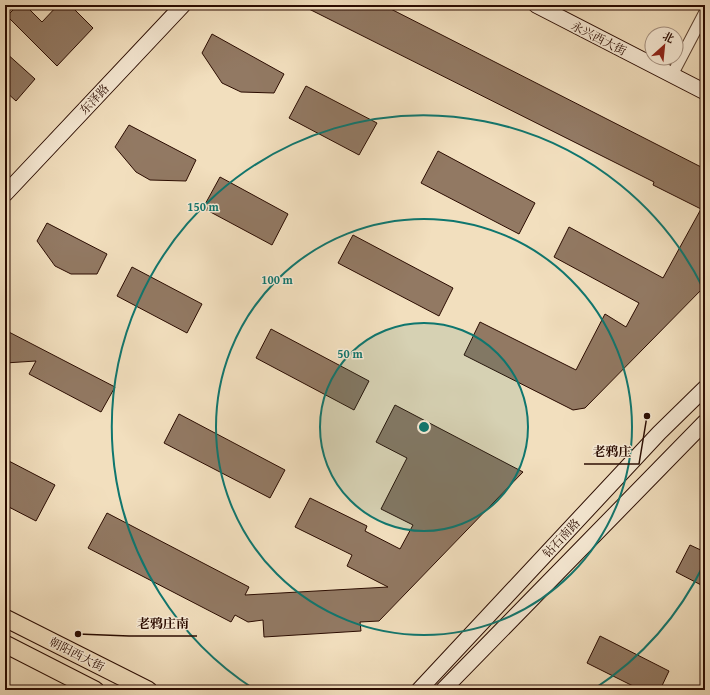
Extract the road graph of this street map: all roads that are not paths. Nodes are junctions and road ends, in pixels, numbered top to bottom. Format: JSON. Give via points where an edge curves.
{"nodes":[{"id":1,"x":183,"y":5,"type":"edge"},
{"id":2,"x":536,"y":5,"type":"edge"},
{"id":3,"x":705,"y":12,"type":"edge"},
{"id":4,"x":672,"y":75,"type":"junction"},
{"id":5,"x":705,"y":92,"type":"edge"},
{"id":6,"x":5,"y":194,"type":"edge"},
{"id":7,"x":705,"y":388,"type":"edge"},
{"id":8,"x":705,"y":422,"type":"edge"},
{"id":9,"x":5,"y":618,"type":"edge"},
{"id":10,"x":5,"y":644,"type":"edge"},
{"id":11,"x":95,"y":690,"type":"edge"},
{"id":12,"x":148,"y":690,"type":"edge"},
{"id":13,"x":419,"y":690,"type":"edge"},
{"id":14,"x":443,"y":690,"type":"edge"}],
"edges":[{"from":1,"to":6,"type":"main road","name":"东泽路"},
{"from":2,"to":4,"type":"main road","name":"永兴西大街"},
{"from":3,"to":4,"type":"street"},
{"from":4,"to":5,"type":"main road","name":"永兴西大街"},
{"from":7,"to":13,"type":"main road","name":"钻石南路","via":[[659,433]]},
{"from":8,"to":14,"type":"main road","name":"钻石南路"},
{"from":9,"to":12,"type":"main road","name":"朝阳西大街"},
{"from":10,"to":11,"type":"main road","name":"朝阳西大街"}]}
